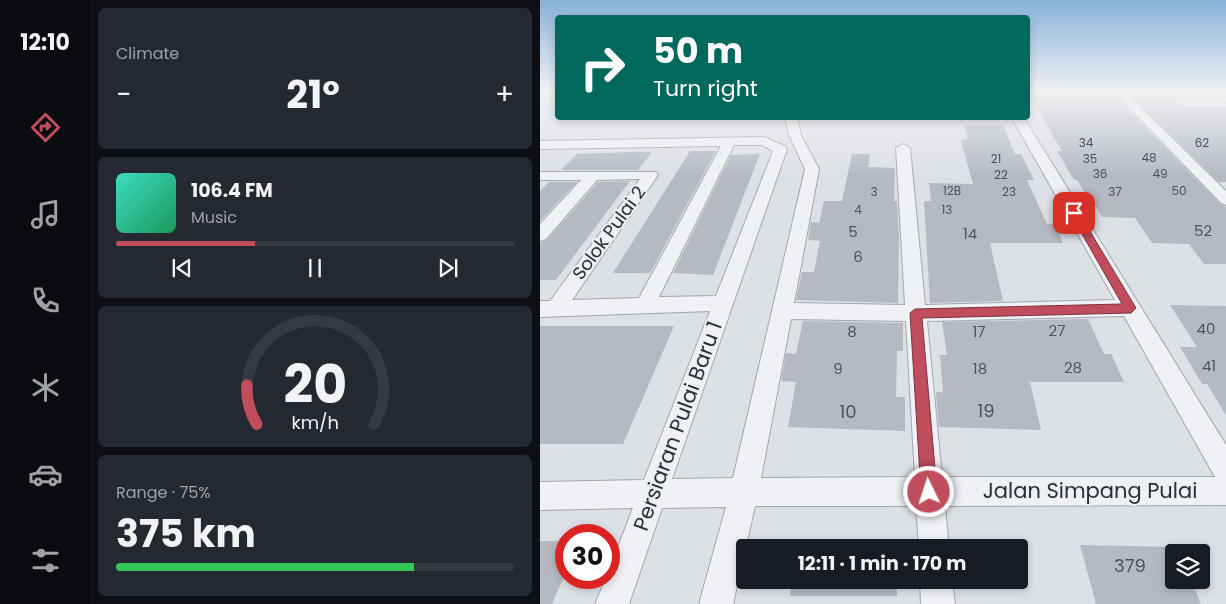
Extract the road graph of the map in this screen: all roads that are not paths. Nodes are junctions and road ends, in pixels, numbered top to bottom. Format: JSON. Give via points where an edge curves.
{"nodes":[{"id":1,"x":1146,"y":119,"type":"edge"},
{"id":2,"x":792,"y":120,"type":"edge"},
{"id":3,"x":1019,"y":120,"type":"edge"},
{"id":4,"x":730,"y":141,"type":"junction"},
{"id":5,"x":540,"y":145,"type":"edge"},
{"id":6,"x":903,"y":148,"type":"dead end"},
{"id":7,"x":593,"y":175,"type":"junction"},
{"id":8,"x":540,"y":176,"type":"edge"},
{"id":9,"x":1226,"y":200,"type":"edge"},
{"id":10,"x":540,"y":235,"type":"edge"},
{"id":11,"x":723,"y":303,"type":"junction"},
{"id":12,"x":645,"y":306,"type":"junction"},
{"id":13,"x":1131,"y":308,"type":"junction"},
{"id":14,"x":547,"y":309,"type":"edge"},
{"id":15,"x":782,"y":312,"type":"junction"},
{"id":16,"x":915,"y":313,"type":"junction"},
{"id":17,"x":1226,"y":470,"type":"edge"},
{"id":18,"x":1226,"y":490,"type":"edge"},
{"id":19,"x":744,"y":492,"type":"junction"},
{"id":20,"x":929,"y":492,"type":"junction"},
{"id":21,"x":653,"y":494,"type":"junction"},
{"id":22,"x":540,"y":496,"type":"edge"},
{"id":23,"x":933,"y":539,"type":"edge"},
{"id":24,"x":937,"y":589,"type":"edge"},
{"id":25,"x":612,"y":604,"type":"edge"},
{"id":26,"x":716,"y":604,"type":"edge"},
{"id":27,"x":938,"y":604,"type":"edge"}],
"edges":[{"from":1,"to":9,"type":"street"},
{"from":2,"to":15,"type":"street","via":[[812,169]]},
{"from":3,"to":13,"type":"street"},
{"from":4,"to":5,"type":"street"},
{"from":4,"to":11,"type":"street","name":"Persiaran Pulai Baru 1","via":[[764,140],[780,149]]},
{"from":4,"to":12,"type":"street"},
{"from":6,"to":16,"type":"street"},
{"from":7,"to":8,"type":"street","name":"Solok Pulai 2"},
{"from":7,"to":10,"type":"street"},
{"from":7,"to":14,"type":"street","name":"Solok Pulai 2","via":[[651,175]]},
{"from":11,"to":12,"type":"street","name":"Persiaran Pulai Baru 1"},
{"from":11,"to":21,"type":"street","name":"Persiaran Pulai Baru 1"},
{"from":12,"to":14,"type":"street","name":"Persiaran Pulai Baru 1"},
{"from":13,"to":16,"type":"street"},
{"from":13,"to":17,"type":"street"},
{"from":15,"to":16,"type":"street"},
{"from":15,"to":19,"type":"street"},
{"from":16,"to":20,"type":"street"},
{"from":18,"to":20,"type":"street","name":"Jalan Simpang Pulai"},
{"from":19,"to":20,"type":"street","name":"Jalan Simpang Pulai"},
{"from":19,"to":21,"type":"street","name":"Jalan Simpang Pulai"},
{"from":19,"to":26,"type":"street"},
{"from":20,"to":23,"type":"street"},
{"from":21,"to":22,"type":"street","name":"Jalan Simpang Pulai"},
{"from":21,"to":25,"type":"street","name":"Persiaran Pulai Baru 1"},
{"from":24,"to":27,"type":"street"}]}
